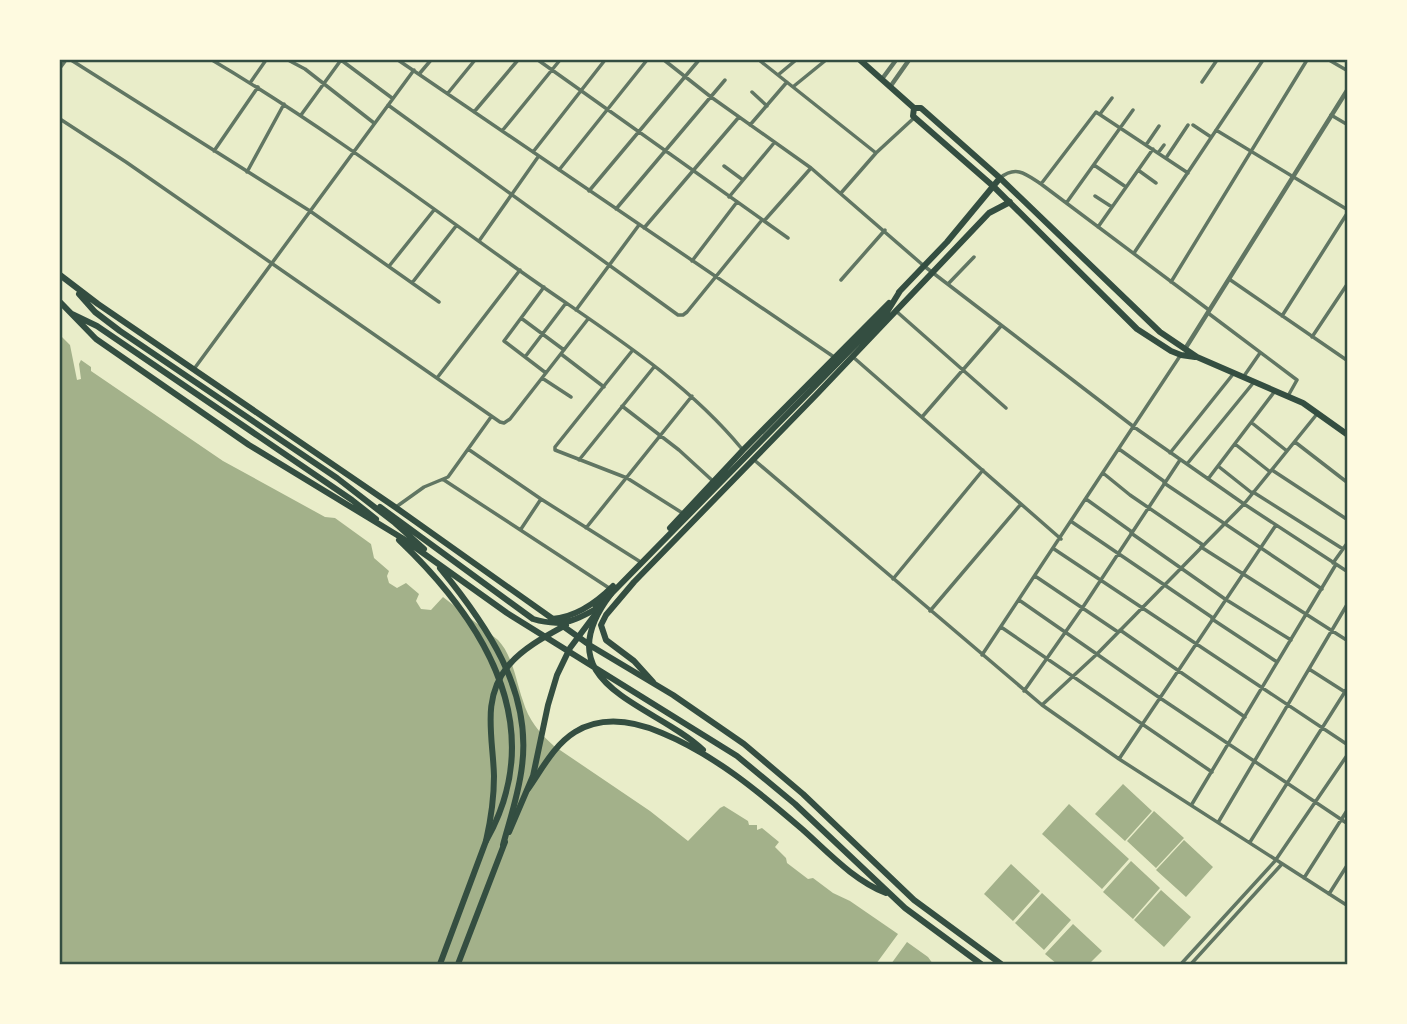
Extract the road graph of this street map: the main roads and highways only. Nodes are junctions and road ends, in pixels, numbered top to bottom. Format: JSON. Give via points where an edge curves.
{"nodes":[{"id":1,"x":860,"y":60,"type":"edge"},
{"id":2,"x":914,"y":108,"type":"junction"},
{"id":3,"x":1000,"y":178,"type":"junction"},
{"id":4,"x":993,"y":186,"type":"junction"},
{"id":5,"x":986,"y":197,"type":"junction"},
{"id":6,"x":1010,"y":202,"type":"junction"},
{"id":7,"x":998,"y":206,"type":"junction"},
{"id":8,"x":60,"y":275,"type":"edge"},
{"id":9,"x":76,"y":289,"type":"junction"},
{"id":10,"x":900,"y":291,"type":"junction"},
{"id":11,"x":60,"y":302,"type":"edge"},
{"id":12,"x":71,"y":313,"type":"junction"},
{"id":13,"x":1183,"y":352,"type":"junction"},
{"id":14,"x":1348,"y":435,"type":"edge"},
{"id":15,"x":302,"y":477,"type":"junction"},
{"id":16,"x":726,"y":487,"type":"junction"},
{"id":17,"x":611,"y":592,"type":"junction"},
{"id":18,"x":603,"y":605,"type":"junction"},
{"id":19,"x":552,"y":619,"type":"junction"},
{"id":20,"x":654,"y":684,"type":"junction"},
{"id":21,"x":709,"y":757,"type":"junction"},
{"id":22,"x":527,"y":789,"type":"junction"},
{"id":23,"x":486,"y":841,"type":"junction"},
{"id":24,"x":503,"y":845,"type":"junction"},
{"id":25,"x":891,"y":895,"type":"junction"},
{"id":26,"x":440,"y":964,"type":"edge"},
{"id":27,"x":458,"y":964,"type":"edge"},
{"id":28,"x":981,"y":964,"type":"edge"},
{"id":29,"x":1001,"y":964,"type":"edge"}],
"edges":[{"from":1,"to":2,"type":"main road"},
{"from":2,"to":3,"type":"main road","via":[[921,108]]},
{"from":2,"to":4,"type":"main road","via":[[915,117]]},
{"from":3,"to":4,"type":"main road"},
{"from":3,"to":13,"type":"main road"},
{"from":4,"to":5,"type":"main road"},
{"from":4,"to":6,"type":"main road"},
{"from":5,"to":7,"type":"main road"},
{"from":5,"to":10,"type":"main road"},
{"from":6,"to":7,"type":"main road"},
{"from":6,"to":13,"type":"main road","via":[[1137,329],[1153,341]]},
{"from":7,"to":16,"type":"main road"},
{"from":8,"to":9,"type":"main road"},
{"from":9,"to":19,"type":"main road"},
{"from":9,"to":24,"type":"main road","via":[[95,312],[128,337],[346,485],[411,537],[461,593],[505,665],[522,713],[523,765]]},
{"from":10,"to":17,"type":"main road"},
{"from":10,"to":17,"type":"main road","via":[[887,312]]},
{"from":11,"to":12,"type":"main road"},
{"from":12,"to":15,"type":"main road","via":[[106,346]]},
{"from":12,"to":23,"type":"main road","via":[[97,326],[367,511],[446,589],[494,666],[511,712],[510,779]]},
{"from":13,"to":14,"type":"main road","via":[[1288,396]]},
{"from":15,"to":18,"type":"main road","via":[[362,495],[533,619],[565,623]]},
{"from":15,"to":25,"type":"main road","via":[[402,538],[524,624],[737,756]]},
{"from":16,"to":18,"type":"main road"},
{"from":16,"to":20,"type":"main road","via":[[603,620],[606,640]]},
{"from":17,"to":19,"type":"main road","via":[[577,613]]},
{"from":17,"to":21,"type":"main road","via":[[591,635],[596,671],[612,691],[691,740]]},
{"from":17,"to":23,"type":"main road","via":[[518,656],[501,676],[489,714],[494,794]]},
{"from":18,"to":22,"type":"main road","via":[[560,668]]},
{"from":19,"to":20,"type":"main road"},
{"from":20,"to":29,"type":"main road","via":[[774,768],[920,906]]},
{"from":21,"to":22,"type":"main road","via":[[644,726],[602,722],[564,740]]},
{"from":21,"to":25,"type":"main road","via":[[760,793],[855,876]]},
{"from":22,"to":24,"type":"main road"},
{"from":23,"to":26,"type":"main road"},
{"from":24,"to":27,"type":"main road"},
{"from":25,"to":28,"type":"main road"}]}
